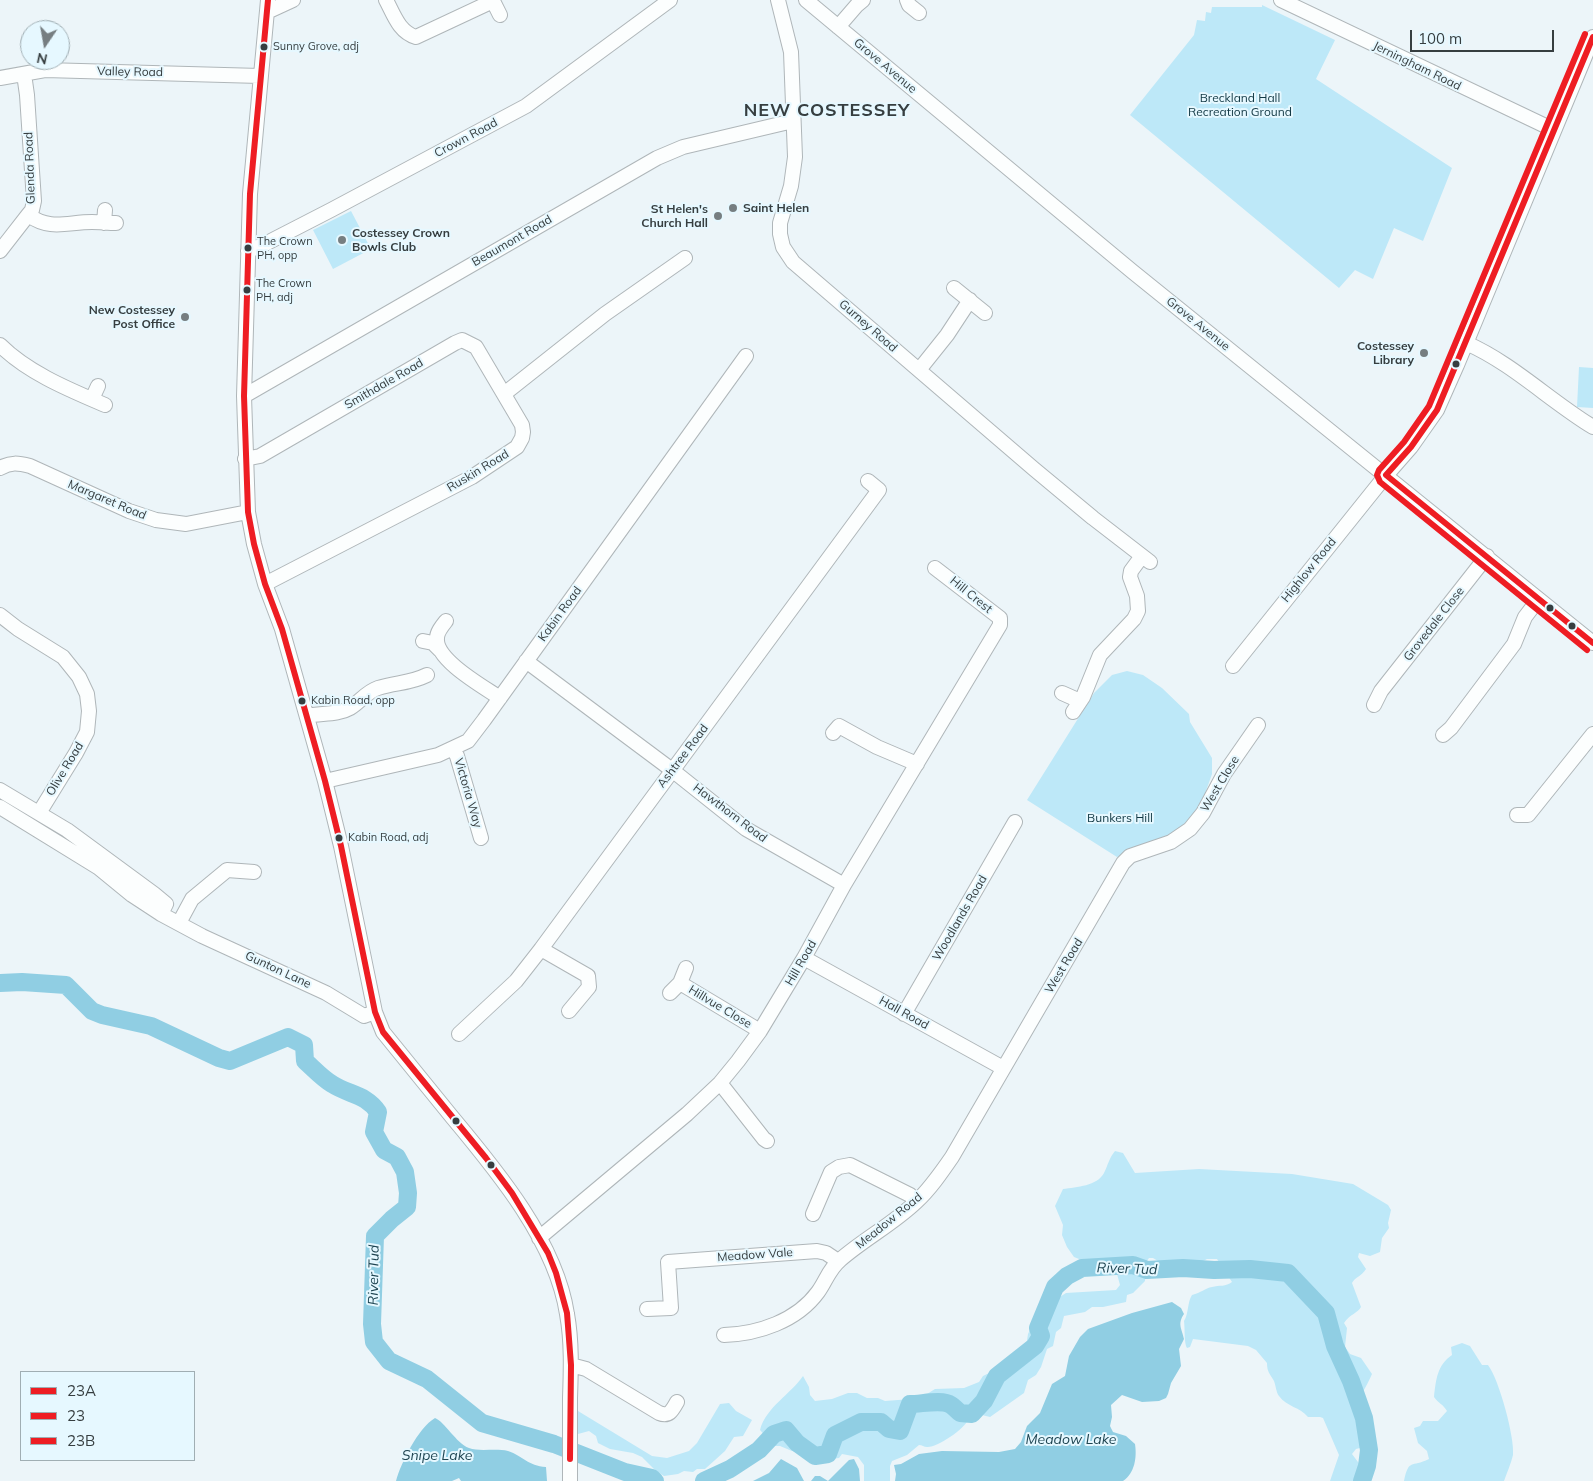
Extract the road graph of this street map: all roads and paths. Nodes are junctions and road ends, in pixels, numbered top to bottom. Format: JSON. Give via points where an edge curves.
{"nodes":[{"id":1,"x":293,"y":0,"type":"edge"},
{"id":2,"x":386,"y":0,"type":"edge"},
{"id":3,"x":670,"y":0,"type":"edge"},
{"id":4,"x":778,"y":0,"type":"edge"},
{"id":5,"x":806,"y":0,"type":"edge"},
{"id":6,"x":863,"y":0,"type":"edge"},
{"id":7,"x":907,"y":0,"type":"edge"},
{"id":8,"x":1281,"y":0,"type":"edge"},
{"id":9,"x":493,"y":1,"type":"edge"},
{"id":10,"x":267,"y":6,"type":"edge"},
{"id":11,"x":919,"y":13,"type":"dead end"},
{"id":12,"x":500,"y":15,"type":"dead end"},
{"id":13,"x":838,"y":27,"type":"junction"},
{"id":14,"x":1593,"y":37,"type":"edge"},
{"id":15,"x":24,"y":74,"type":"junction"},
{"id":16,"x":260,"y":76,"type":"junction"},
{"id":17,"x":0,"y":78,"type":"edge"},
{"id":18,"x":793,"y":121,"type":"junction"},
{"id":19,"x":1554,"y":130,"type":"junction"},
{"id":20,"x":28,"y":216,"type":"junction"},
{"id":21,"x":108,"y":219,"type":"dead end"},
{"id":22,"x":0,"y":250,"type":"edge"},
{"id":23,"x":248,"y":251,"type":"junction"},
{"id":24,"x":684,"y":258,"type":"dead end"},
{"id":25,"x":954,"y":288,"type":"dead end"},
{"id":26,"x":970,"y":300,"type":"junction"},
{"id":27,"x":985,"y":313,"type":"dead end"},
{"id":28,"x":1466,"y":343,"type":"junction"},
{"id":29,"x":0,"y":345,"type":"edge"},
{"id":30,"x":744,"y":365,"type":"dead end"},
{"id":31,"x":919,"y":370,"type":"junction"},
{"id":32,"x":98,"y":386,"type":"dead end"},
{"id":33,"x":504,"y":394,"type":"junction"},
{"id":34,"x":244,"y":396,"type":"junction"},
{"id":35,"x":1593,"y":427,"type":"edge"},
{"id":36,"x":245,"y":459,"type":"junction"},
{"id":37,"x":0,"y":468,"type":"edge"},
{"id":38,"x":1386,"y":475,"type":"junction"},
{"id":39,"x":868,"y":481,"type":"dead end"},
{"id":40,"x":248,"y":512,"type":"junction"},
{"id":41,"x":1487,"y":556,"type":"junction"},
{"id":42,"x":942,"y":568,"type":"dead end"},
{"id":43,"x":265,"y":584,"type":"junction"},
{"id":44,"x":1538,"y":600,"type":"junction"},
{"id":45,"x":0,"y":616,"type":"edge"},
{"id":46,"x":1000,"y":618,"type":"joint"},
{"id":47,"x":446,"y":621,"type":"dead end"},
{"id":48,"x":423,"y":641,"type":"dead end"},
{"id":49,"x":1592,"y":641,"type":"edge"},
{"id":50,"x":440,"y":650,"type":"junction"},
{"id":51,"x":526,"y":661,"type":"junction"},
{"id":52,"x":1233,"y":666,"type":"dead end"},
{"id":53,"x":427,"y":675,"type":"dead end"},
{"id":54,"x":1062,"y":693,"type":"dead end"},
{"id":55,"x":500,"y":698,"type":"junction"},
{"id":56,"x":1374,"y":705,"type":"dead end"},
{"id":57,"x":307,"y":716,"type":"junction"},
{"id":58,"x":1258,"y":724,"type":"dead end"},
{"id":59,"x":833,"y":733,"type":"dead end"},
{"id":60,"x":1593,"y":734,"type":"edge"},
{"id":61,"x":1443,"y":735,"type":"dead end"},
{"id":62,"x":453,"y":749,"type":"junction"},
{"id":63,"x":917,"y":764,"type":"junction"},
{"id":64,"x":672,"y":770,"type":"junction"},
{"id":65,"x":326,"y":781,"type":"junction"},
{"id":66,"x":0,"y":790,"type":"edge"},
{"id":67,"x":0,"y":807,"type":"edge"},
{"id":68,"x":39,"y":813,"type":"junction"},
{"id":69,"x":1517,"y":815,"type":"dead end"},
{"id":70,"x":1015,"y":822,"type":"dead end"},
{"id":71,"x":481,"y":838,"type":"dead end"},
{"id":72,"x":1123,"y":863,"type":"joint"},
{"id":73,"x":254,"y":872,"type":"dead end"},
{"id":74,"x":844,"y":885,"type":"junction"},
{"id":75,"x":161,"y":914,"type":"junction"},
{"id":76,"x":179,"y":923,"type":"junction"},
{"id":77,"x":542,"y":949,"type":"junction"},
{"id":78,"x":804,"y":958,"type":"junction"},
{"id":79,"x":686,"y":968,"type":"dead end"},
{"id":80,"x":569,"y":1011,"type":"dead end"},
{"id":81,"x":375,"y":1012,"type":"junction"},
{"id":82,"x":904,"y":1014,"type":"junction"},
{"id":83,"x":760,"y":1031,"type":"junction"},
{"id":84,"x":468,"y":1032,"type":"dead end"},
{"id":85,"x":1003,"y":1068,"type":"junction"},
{"id":86,"x":720,"y":1083,"type":"junction"},
{"id":87,"x":768,"y":1141,"type":"dead end"},
{"id":88,"x":916,"y":1202,"type":"junction"},
{"id":89,"x":813,"y":1214,"type":"dead end"},
{"id":90,"x":539,"y":1238,"type":"junction"},
{"id":91,"x":838,"y":1261,"type":"junction"},
{"id":92,"x":647,"y":1309,"type":"dead end"},
{"id":93,"x":724,"y":1335,"type":"dead end"},
{"id":94,"x":571,"y":1365,"type":"junction"},
{"id":95,"x":677,"y":1402,"type":"dead end"},
{"id":96,"x":570,"y":1481,"type":"edge"}],
"edges":[{"from":1,"to":10,"type":"street"},
{"from":2,"to":9,"type":"street","via":[[400,28],[407,35],[416,37]]},
{"from":3,"to":23,"type":"street","name":"Crown Road","via":[[526,106]]},
{"from":4,"to":18,"type":"street","name":"Gurney Road","via":[[791,52]]},
{"from":5,"to":13,"type":"street","name":"Grove Avenue"},
{"from":6,"to":13,"type":"street"},
{"from":7,"to":11,"type":"street"},
{"from":8,"to":19,"type":"street","name":"Jerningham Road"},
{"from":9,"to":12,"type":"street"},
{"from":10,"to":16,"type":"street"},
{"from":13,"to":38,"type":"street","name":"Grove Avenue","via":[[1133,272]]},
{"from":14,"to":19,"type":"street","name":"Highlow Road"},
{"from":15,"to":16,"type":"street","name":"Valley Road","via":[[45,70]]},
{"from":15,"to":17,"type":"street","name":"Valley Road"},
{"from":15,"to":20,"type":"street","name":"Glenda Road","via":[[34,201]]},
{"from":16,"to":23,"type":"street"},
{"from":18,"to":31,"type":"street","name":"Gurney Road","via":[[791,186],[780,224],[783,247],[793,262]]},
{"from":18,"to":34,"type":"street","name":"Beaumont Road","via":[[683,147],[657,158]]},
{"from":19,"to":28,"type":"street","name":"Highlow Road"},
{"from":20,"to":21,"type":"street","via":[[50,225]]},
{"from":20,"to":22,"type":"street","name":"Glenda Road"},
{"from":23,"to":34,"type":"street"},
{"from":24,"to":33,"type":"street","via":[[605,314]]},
{"from":25,"to":26,"type":"street"},
{"from":26,"to":27,"type":"street"},
{"from":26,"to":31,"type":"street"},
{"from":28,"to":35,"type":"street","via":[[1505,365]]},
{"from":28,"to":38,"type":"street","name":"Highlow Road","via":[[1437,410]]},
{"from":29,"to":32,"type":"street","via":[[29,367],[99,402]]},
{"from":30,"to":51,"type":"street","name":"Kabin Road"},
{"from":31,"to":54,"type":"street","name":"Gurney Road","via":[[1146,559],[1131,571],[1138,611],[1134,619],[1100,655],[1077,707]]},
{"from":33,"to":36,"type":"street","name":"Smithdale Road","via":[[476,347],[462,340],[260,456]]},
{"from":33,"to":43,"type":"street","name":"Ruskin Road","via":[[522,425],[517,448],[472,477]]},
{"from":34,"to":36,"type":"street"},
{"from":36,"to":40,"type":"street"},
{"from":37,"to":40,"type":"street","name":"Margaret Road","via":[[15,463],[30,466],[156,520],[186,524]]},
{"from":38,"to":41,"type":"street","name":"Grove Avenue"},
{"from":38,"to":52,"type":"street","name":"Highlow Road"},
{"from":39,"to":64,"type":"street","name":"Ashtree Road","via":[[879,490]]},
{"from":40,"to":43,"type":"street"},
{"from":41,"to":44,"type":"street","name":"Grove Avenue"},
{"from":41,"to":56,"type":"street","name":"Grovedale Close","via":[[1376,688]]},
{"from":42,"to":46,"type":"street","name":"Hill Crest"},
{"from":43,"to":57,"type":"street","via":[[282,629]]},
{"from":44,"to":49,"type":"street","name":"Grove Avenue"},
{"from":44,"to":61,"type":"street","via":[[1525,617],[1514,644]]},
{"from":45,"to":68,"type":"street","name":"Olive Road","via":[[63,657],[79,677],[87,694],[90,711],[87,732]]},
{"from":46,"to":63,"type":"street","name":"Hill Road","via":[[1000,635]]},
{"from":47,"to":50,"type":"street","via":[[436,640]]},
{"from":48,"to":50,"type":"street","via":[[433,643]]},
{"from":50,"to":55,"type":"street","via":[[456,668]]},
{"from":51,"to":55,"type":"street","name":"Kabin Road"},
{"from":51,"to":64,"type":"street","name":"Hawthorn Road"},
{"from":53,"to":57,"type":"street","via":[[416,681],[371,690],[350,708]]},
{"from":55,"to":62,"type":"street","name":"Kabin Road","via":[[468,741]]},
{"from":57,"to":65,"type":"street"},
{"from":58,"to":72,"type":"street","name":"West Close","via":[[1224,774],[1203,813],[1190,828],[1171,842],[1130,856]]},
{"from":59,"to":63,"type":"street","via":[[838,726]]},
{"from":60,"to":69,"type":"street","via":[[1528,815]]},
{"from":62,"to":65,"type":"street","name":"Kabin Road"},
{"from":62,"to":71,"type":"street","name":"Victoria Way","via":[[458,756]]},
{"from":63,"to":74,"type":"street","name":"Hill Road"},
{"from":64,"to":74,"type":"street","name":"Hawthorn Road","via":[[746,828]]},
{"from":64,"to":77,"type":"street","name":"Ashtree Road"},
{"from":65,"to":81,"type":"street"},
{"from":66,"to":68,"type":"street"},
{"from":67,"to":75,"type":"street","name":"Gunton Lane","via":[[99,868]]},
{"from":68,"to":75,"type":"street","via":[[98,851],[154,894],[166,904]]},
{"from":70,"to":82,"type":"street","name":"Woodlands Road"},
{"from":72,"to":85,"type":"street","name":"West Road"},
{"from":73,"to":76,"type":"street","via":[[227,870],[192,899]]},
{"from":74,"to":78,"type":"street","name":"Hill Road"},
{"from":75,"to":76,"type":"street","name":"Gunton Lane"},
{"from":76,"to":81,"type":"street","name":"Gunton Lane","via":[[326,992],[364,1016]]},
{"from":77,"to":80,"type":"street","via":[[588,976],[589,987]]},
{"from":77,"to":84,"type":"street","name":"Ashtree Road"},
{"from":78,"to":82,"type":"street","name":"Hall Road"},
{"from":78,"to":83,"type":"street","name":"Hill Road"},
{"from":79,"to":83,"type":"street","name":"Hillvue Close","via":[[675,988]]},
{"from":81,"to":90,"type":"street","via":[[383,1032],[512,1193]]},
{"from":82,"to":85,"type":"street","name":"Hall Road"},
{"from":83,"to":86,"type":"street","name":"Hill Road"},
{"from":85,"to":88,"type":"street","name":"Meadow Road","via":[[952,1157],[937,1180]]},
{"from":86,"to":87,"type":"street"},
{"from":86,"to":90,"type":"street","name":"Hill Road"},
{"from":88,"to":89,"type":"street","via":[[866,1165],[850,1165],[831,1172]]},
{"from":88,"to":91,"type":"street","name":"Meadow Road"},
{"from":90,"to":94,"type":"street","via":[[556,1273],[567,1313]]},
{"from":91,"to":92,"type":"street","name":"Meadow Vale","via":[[817,1251],[662,1262],[671,1314]]},
{"from":91,"to":93,"type":"street","name":"Meadow Road","via":[[818,1292],[801,1310],[741,1341]]},
{"from":94,"to":95,"type":"street","via":[[586,1369],[658,1414],[670,1413]]},
{"from":94,"to":96,"type":"street"}]}
